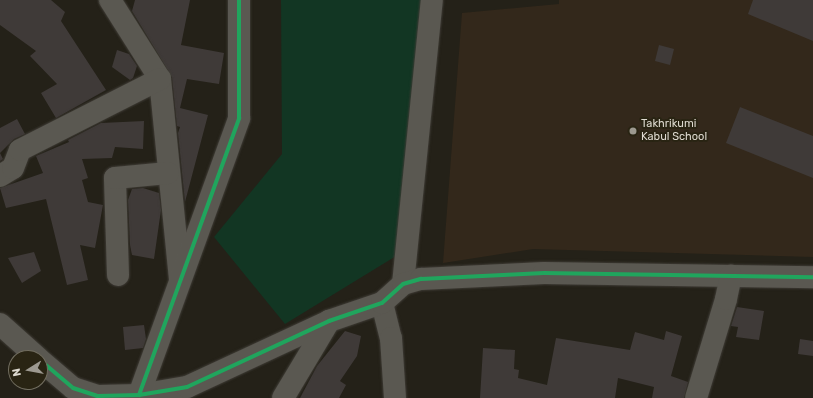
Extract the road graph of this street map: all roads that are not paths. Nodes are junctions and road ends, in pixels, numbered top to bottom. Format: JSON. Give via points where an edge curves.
{"nodes":[{"id":1,"x":110,"y":0,"type":"edge"},
{"id":2,"x":239,"y":0,"type":"edge"},
{"id":3,"x":432,"y":0,"type":"edge"},
{"id":4,"x":160,"y":79,"type":"junction"},
{"id":5,"x":168,"y":173,"type":"junction"},
{"id":6,"x":0,"y":176,"type":"edge"},
{"id":7,"x":118,"y":275,"type":"dead end"},
{"id":8,"x":730,"y":276,"type":"junction"},
{"id":9,"x":813,"y":277,"type":"edge"},
{"id":10,"x":181,"y":284,"type":"junction"},
{"id":11,"x":403,"y":284,"type":"junction"},
{"id":12,"x":382,"y":303,"type":"junction"},
{"id":13,"x":329,"y":321,"type":"junction"},
{"id":14,"x":0,"y":324,"type":"edge"},
{"id":15,"x":29,"y":350,"type":"edge"},
{"id":16,"x":48,"y":367,"type":"edge"},
{"id":17,"x":139,"y":394,"type":"junction"},
{"id":18,"x":283,"y":398,"type":"edge"},
{"id":19,"x":395,"y":398,"type":"edge"},
{"id":20,"x":696,"y":398,"type":"edge"}],
"edges":[{"from":1,"to":4,"type":"street"},
{"from":2,"to":10,"type":"street","via":[[239,118]]},
{"from":3,"to":11,"type":"street"},
{"from":4,"to":5,"type":"street"},
{"from":4,"to":6,"type":"street","via":[[20,150],[16,164]]},
{"from":5,"to":7,"type":"street","via":[[115,178]]},
{"from":5,"to":10,"type":"street"},
{"from":8,"to":9,"type":"street"},
{"from":8,"to":11,"type":"street","via":[[544,273],[421,279]]},
{"from":8,"to":20,"type":"street","via":[[726,299]]},
{"from":10,"to":17,"type":"street"},
{"from":11,"to":12,"type":"street"},
{"from":12,"to":13,"type":"street"},
{"from":12,"to":19,"type":"street","via":[[391,338]]},
{"from":13,"to":17,"type":"street","via":[[187,387]]},
{"from":13,"to":18,"type":"street"},
{"from":14,"to":15,"type":"street"},
{"from":16,"to":17,"type":"street","via":[[73,388],[97,396]]}]}
